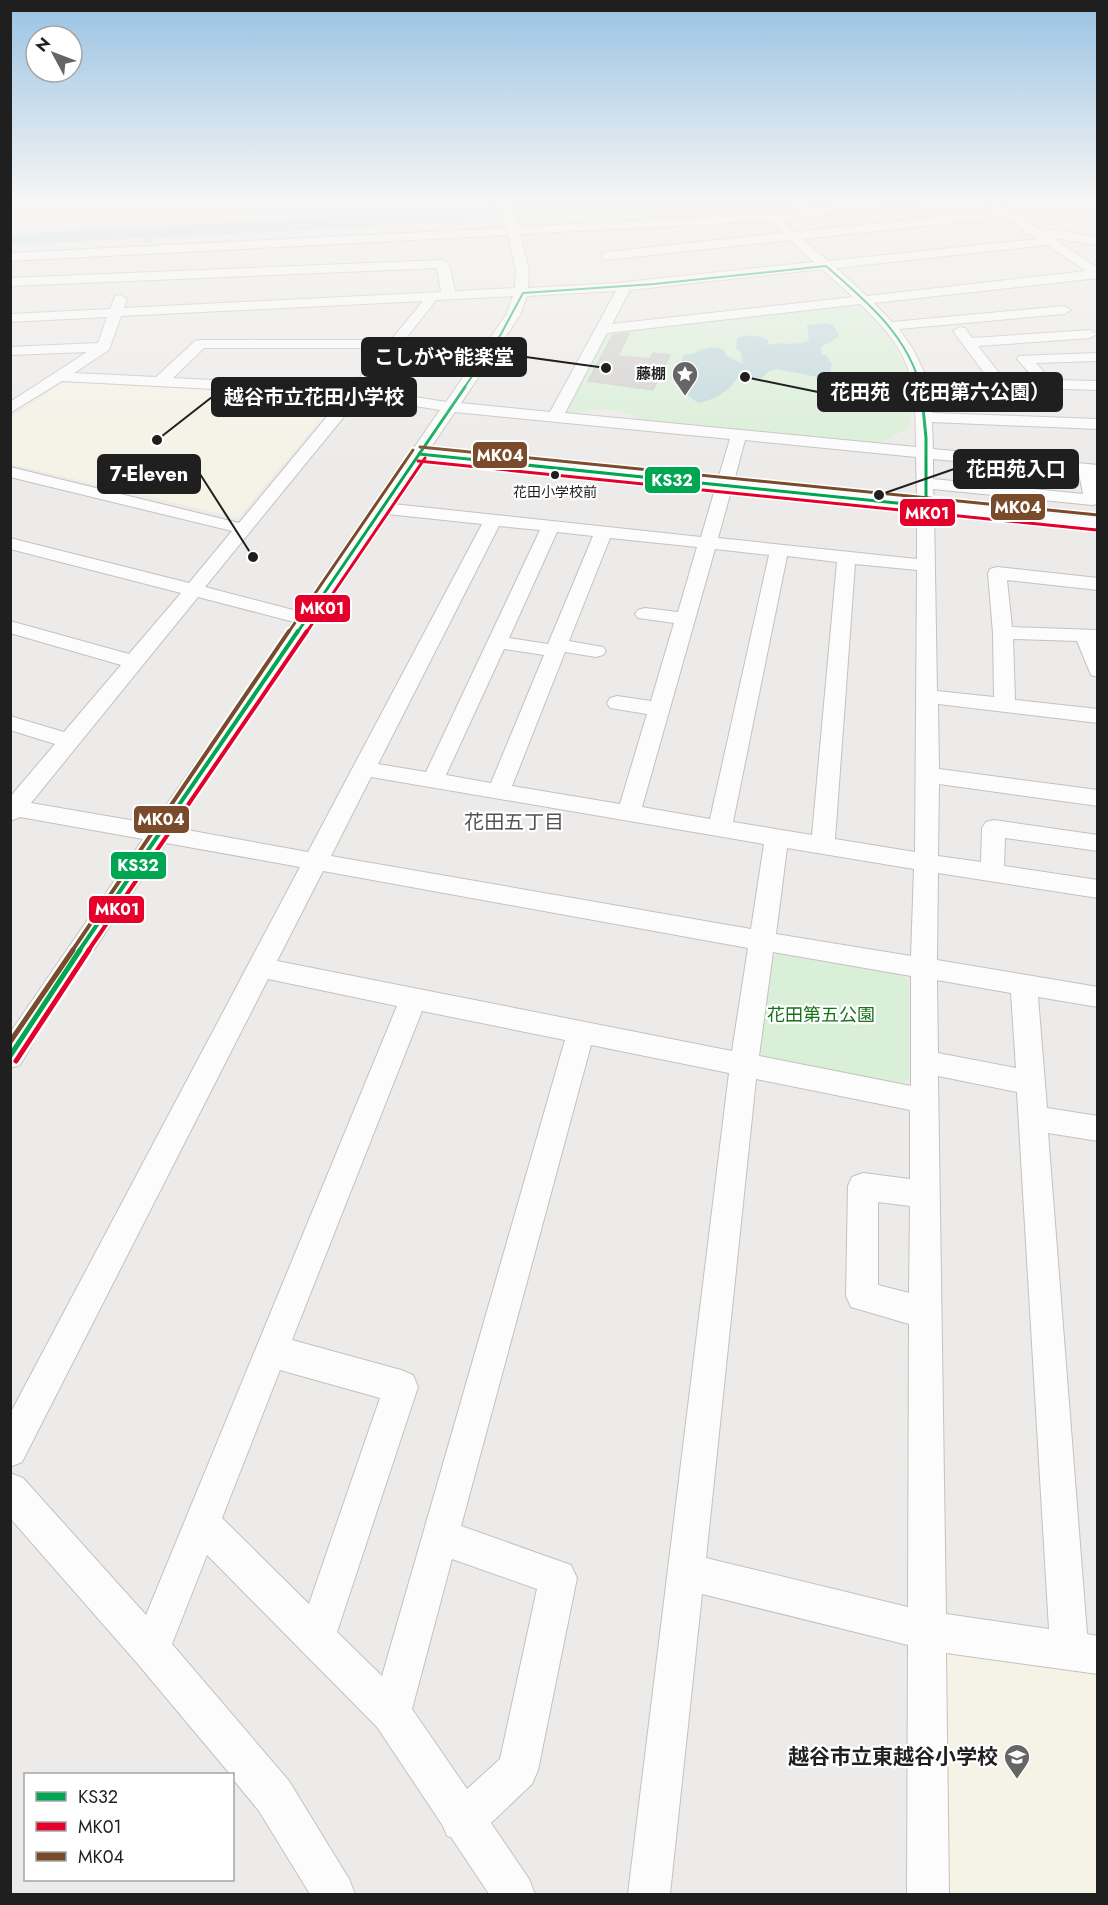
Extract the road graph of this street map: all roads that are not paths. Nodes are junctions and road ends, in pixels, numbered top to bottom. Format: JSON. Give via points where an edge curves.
{"nodes":[{"id":1,"x":123,"y":289,"type":"edge"},
{"id":2,"x":447,"y":289,"type":"edge"},
{"id":3,"x":522,"y":289,"type":"edge"},
{"id":4,"x":533,"y":289,"type":"edge"},
{"id":5,"x":606,"y":289,"type":"edge"},
{"id":6,"x":815,"y":289,"type":"edge"},
{"id":7,"x":852,"y":289,"type":"edge"},
{"id":8,"x":962,"y":289,"type":"edge"},
{"id":9,"x":1041,"y":289,"type":"edge"},
{"id":10,"x":522,"y":293,"type":"junction"},
{"id":11,"x":449,"y":297,"type":"junction"},
{"id":12,"x":430,"y":298,"type":"junction"},
{"id":13,"x":864,"y":300,"type":"junction"},
{"id":14,"x":830,"y":304,"type":"junction"},
{"id":15,"x":1064,"y":310,"type":"junction"},
{"id":16,"x":116,"y":313,"type":"junction"},
{"id":17,"x":10,"y":318,"type":"edge"},
{"id":18,"x":953,"y":321,"type":"junction"},
{"id":19,"x":891,"y":327,"type":"junction"},
{"id":20,"x":603,"y":329,"type":"junction"},
{"id":21,"x":1094,"y":340,"type":"edge"},
{"id":22,"x":969,"y":342,"type":"junction"},
{"id":23,"x":394,"y":344,"type":"junction"},
{"id":24,"x":104,"y":347,"type":"junction"},
{"id":25,"x":10,"y":351,"type":"edge"},
{"id":26,"x":1098,"y":357,"type":"edge"},
{"id":27,"x":62,"y":377,"type":"junction"},
{"id":28,"x":921,"y":380,"type":"junction"},
{"id":29,"x":160,"y":382,"type":"junction"},
{"id":30,"x":999,"y":383,"type":"junction"},
{"id":31,"x":1047,"y":384,"type":"junction"},
{"id":32,"x":1098,"y":386,"type":"edge"},
{"id":33,"x":355,"y":392,"type":"junction"},
{"id":34,"x":10,"y":397,"type":"edge"},
{"id":35,"x":28,"y":398,"type":"junction"},
{"id":36,"x":450,"y":407,"type":"junction"},
{"id":37,"x":10,"y":409,"type":"edge"},
{"id":38,"x":555,"y":417,"type":"junction"},
{"id":39,"x":924,"y":417,"type":"junction"},
{"id":40,"x":1098,"y":424,"type":"edge"},
{"id":41,"x":738,"y":435,"type":"junction"},
{"id":42,"x":925,"y":453,"type":"junction"},
{"id":43,"x":420,"y":454,"type":"junction"},
{"id":44,"x":1092,"y":469,"type":"edge"},
{"id":45,"x":10,"y":472,"type":"edge"},
{"id":46,"x":925,"y":483,"type":"junction"},
{"id":47,"x":724,"y":485,"type":"junction"},
{"id":48,"x":926,"y":506,"type":"junction"},
{"id":49,"x":382,"y":508,"type":"junction"},
{"id":50,"x":494,"y":520,"type":"junction"},
{"id":51,"x":1098,"y":523,"type":"edge"},
{"id":52,"x":551,"y":526,"type":"junction"},
{"id":53,"x":244,"y":529,"type":"junction"},
{"id":54,"x":603,"y":532,"type":"junction"},
{"id":55,"x":10,"y":543,"type":"edge"},
{"id":56,"x":707,"y":543,"type":"junction"},
{"id":57,"x":779,"y":550,"type":"junction"},
{"id":58,"x":846,"y":558,"type":"junction"},
{"id":59,"x":927,"y":566,"type":"junction"},
{"id":60,"x":1098,"y":584,"type":"edge"},
{"id":61,"x":192,"y":591,"type":"junction"},
{"id":62,"x":645,"y":614,"type":"dead end"},
{"id":63,"x":306,"y":619,"type":"junction"},
{"id":64,"x":685,"y":619,"type":"junction"},
{"id":65,"x":10,"y":627,"type":"edge"},
{"id":66,"x":1003,"y":633,"type":"junction"},
{"id":67,"x":1091,"y":636,"type":"edge"},
{"id":68,"x":497,"y":642,"type":"junction"},
{"id":69,"x":556,"y":648,"type":"junction"},
{"id":70,"x":596,"y":651,"type":"dead end"},
{"id":71,"x":134,"y":662,"type":"junction"},
{"id":72,"x":1098,"y":671,"type":"edge"},
{"id":73,"x":928,"y":696,"type":"junction"},
{"id":74,"x":617,"y":704,"type":"dead end"},
{"id":75,"x":1005,"y":705,"type":"junction"},
{"id":76,"x":659,"y":710,"type":"junction"},
{"id":77,"x":1098,"y":716,"type":"edge"},
{"id":78,"x":10,"y":723,"type":"edge"},
{"id":79,"x":69,"y":741,"type":"junction"},
{"id":80,"x":364,"y":769,"type":"junction"},
{"id":81,"x":928,"y":775,"type":"junction"},
{"id":82,"x":433,"y":780,"type":"junction"},
{"id":83,"x":499,"y":791,"type":"junction"},
{"id":84,"x":1098,"y":798,"type":"edge"},
{"id":85,"x":13,"y":810,"type":"edge"},
{"id":86,"x":629,"y":813,"type":"junction"},
{"id":87,"x":720,"y":828,"type":"junction"},
{"id":88,"x":160,"y":833,"type":"junction"},
{"id":89,"x":777,"y":838,"type":"junction"},
{"id":90,"x":1098,"y":843,"type":"edge"},
{"id":91,"x":823,"y":846,"type":"junction"},
{"id":92,"x":317,"y":862,"type":"junction"},
{"id":93,"x":928,"y":863,"type":"junction"},
{"id":94,"x":992,"y":873,"type":"junction"},
{"id":95,"x":1098,"y":889,"type":"edge"},
{"id":96,"x":762,"y":941,"type":"junction"},
{"id":97,"x":261,"y":968,"type":"junction"},
{"id":98,"x":924,"y":968,"type":"junction"},
{"id":99,"x":1024,"y":985,"type":"junction"},
{"id":100,"x":1098,"y":997,"type":"edge"},
{"id":101,"x":413,"y":999,"type":"junction"},
{"id":102,"x":581,"y":1032,"type":"junction"},
{"id":103,"x":10,"y":1057,"type":"edge"},
{"id":104,"x":926,"y":1062,"type":"junction"},
{"id":105,"x":744,"y":1065,"type":"junction"},
{"id":106,"x":1030,"y":1083,"type":"junction"},
{"id":107,"x":926,"y":1101,"type":"junction"},
{"id":108,"x":1033,"y":1118,"type":"junction"},
{"id":109,"x":1098,"y":1129,"type":"edge"},
{"id":110,"x":926,"y":1195,"type":"junction"},
{"id":111,"x":927,"y":1313,"type":"junction"},
{"id":112,"x":271,"y":1351,"type":"junction"},
{"id":113,"x":10,"y":1450,"type":"edge"},
{"id":114,"x":10,"y":1491,"type":"edge"},
{"id":115,"x":201,"y":1524,"type":"junction"},
{"id":116,"x":440,"y":1538,"type":"junction"},
{"id":117,"x":686,"y":1572,"type":"junction"},
{"id":118,"x":928,"y":1631,"type":"junction"},
{"id":119,"x":316,"y":1639,"type":"junction"},
{"id":120,"x":151,"y":1649,"type":"junction"},
{"id":121,"x":1083,"y":1653,"type":"edge"},
{"id":122,"x":391,"y":1713,"type":"junction"},
{"id":123,"x":462,"y":1821,"type":"junction"},
{"id":124,"x":334,"y":1894,"type":"edge"},
{"id":125,"x":514,"y":1894,"type":"edge"},
{"id":126,"x":649,"y":1894,"type":"edge"},
{"id":127,"x":928,"y":1894,"type":"edge"}],
"edges":[{"from":1,"to":16,"type":"street"},
{"from":2,"to":11,"type":"street"},
{"from":3,"to":10,"type":"street"},
{"from":4,"to":10,"type":"street"},
{"from":5,"to":20,"type":"street"},
{"from":6,"to":14,"type":"street"},
{"from":7,"to":13,"type":"street"},
{"from":8,"to":13,"type":"street"},
{"from":9,"to":15,"type":"street"},
{"from":10,"to":11,"type":"street"},
{"from":10,"to":36,"type":"street","via":[[513,315]]},
{"from":11,"to":12,"type":"street"},
{"from":12,"to":16,"type":"street"},
{"from":12,"to":23,"type":"street"},
{"from":13,"to":14,"type":"street"},
{"from":13,"to":19,"type":"street"},
{"from":14,"to":20,"type":"street"},
{"from":15,"to":18,"type":"street"},
{"from":15,"to":21,"type":"street"},
{"from":16,"to":17,"type":"street"},
{"from":16,"to":24,"type":"street"},
{"from":18,"to":19,"type":"street"},
{"from":18,"to":22,"type":"street"},
{"from":19,"to":28,"type":"street"},
{"from":20,"to":38,"type":"street"},
{"from":21,"to":22,"type":"street"},
{"from":22,"to":30,"type":"street"},
{"from":23,"to":29,"type":"street","via":[[200,344]]},
{"from":23,"to":33,"type":"street"},
{"from":24,"to":25,"type":"street"},
{"from":24,"to":27,"type":"street"},
{"from":26,"to":31,"type":"street","via":[[1024,358]]},
{"from":27,"to":29,"type":"street"},
{"from":27,"to":35,"type":"street"},
{"from":28,"to":30,"type":"street"},
{"from":28,"to":39,"type":"street"},
{"from":29,"to":33,"type":"street"},
{"from":30,"to":31,"type":"street"},
{"from":31,"to":32,"type":"street"},
{"from":33,"to":36,"type":"street"},
{"from":33,"to":53,"type":"street"},
{"from":34,"to":35,"type":"street"},
{"from":35,"to":37,"type":"street"},
{"from":36,"to":38,"type":"street"},
{"from":36,"to":43,"type":"street"},
{"from":38,"to":41,"type":"street"},
{"from":39,"to":40,"type":"street"},
{"from":39,"to":42,"type":"street"},
{"from":41,"to":42,"type":"street"},
{"from":41,"to":47,"type":"street"},
{"from":42,"to":44,"type":"street"},
{"from":42,"to":46,"type":"street"},
{"from":43,"to":47,"type":"street"},
{"from":43,"to":49,"type":"street"},
{"from":44,"to":46,"type":"street","via":[[1092,500]]},
{"from":45,"to":53,"type":"street"},
{"from":46,"to":48,"type":"street"},
{"from":47,"to":48,"type":"street"},
{"from":47,"to":56,"type":"street"},
{"from":48,"to":51,"type":"street"},
{"from":48,"to":59,"type":"street"},
{"from":49,"to":50,"type":"street"},
{"from":49,"to":63,"type":"street"},
{"from":50,"to":52,"type":"street"},
{"from":50,"to":80,"type":"street"},
{"from":52,"to":54,"type":"street"},
{"from":52,"to":68,"type":"street"},
{"from":53,"to":61,"type":"street"},
{"from":54,"to":56,"type":"street"},
{"from":54,"to":69,"type":"street"},
{"from":55,"to":61,"type":"street"},
{"from":56,"to":57,"type":"street"},
{"from":56,"to":64,"type":"street"},
{"from":57,"to":58,"type":"street"},
{"from":57,"to":87,"type":"street"},
{"from":58,"to":59,"type":"street"},
{"from":58,"to":91,"type":"street"},
{"from":59,"to":73,"type":"street"},
{"from":60,"to":66,"type":"street","via":[[997,573]]},
{"from":61,"to":63,"type":"street"},
{"from":61,"to":71,"type":"street"},
{"from":62,"to":64,"type":"street"},
{"from":63,"to":88,"type":"street"},
{"from":64,"to":76,"type":"street"},
{"from":65,"to":71,"type":"street"},
{"from":66,"to":67,"type":"street"},
{"from":66,"to":75,"type":"street"},
{"from":67,"to":72,"type":"street"},
{"from":68,"to":69,"type":"street"},
{"from":68,"to":82,"type":"street"},
{"from":69,"to":70,"type":"street"},
{"from":69,"to":83,"type":"street"},
{"from":71,"to":79,"type":"street"},
{"from":73,"to":75,"type":"street"},
{"from":73,"to":81,"type":"street"},
{"from":74,"to":76,"type":"street"},
{"from":75,"to":77,"type":"street"},
{"from":76,"to":86,"type":"street"},
{"from":78,"to":79,"type":"street"},
{"from":79,"to":85,"type":"street"},
{"from":80,"to":82,"type":"street"},
{"from":80,"to":92,"type":"street"},
{"from":81,"to":84,"type":"street"},
{"from":81,"to":93,"type":"street"},
{"from":82,"to":83,"type":"street"},
{"from":83,"to":86,"type":"street"},
{"from":85,"to":88,"type":"street"},
{"from":86,"to":87,"type":"street"},
{"from":87,"to":89,"type":"street"},
{"from":88,"to":92,"type":"street"},
{"from":88,"to":103,"type":"street"},
{"from":89,"to":91,"type":"street"},
{"from":89,"to":96,"type":"street"},
{"from":90,"to":94,"type":"street","via":[[994,828]]},
{"from":91,"to":93,"type":"street"},
{"from":92,"to":96,"type":"street"},
{"from":92,"to":97,"type":"street"},
{"from":93,"to":94,"type":"street"},
{"from":93,"to":98,"type":"street"},
{"from":94,"to":95,"type":"street"},
{"from":96,"to":98,"type":"street"},
{"from":96,"to":105,"type":"street"},
{"from":97,"to":101,"type":"street"},
{"from":97,"to":113,"type":"street"},
{"from":98,"to":99,"type":"street"},
{"from":98,"to":104,"type":"street"},
{"from":99,"to":100,"type":"street"},
{"from":99,"to":106,"type":"street"},
{"from":101,"to":102,"type":"street"},
{"from":101,"to":112,"type":"street"},
{"from":102,"to":105,"type":"street"},
{"from":102,"to":116,"type":"street"},
{"from":104,"to":106,"type":"street"},
{"from":104,"to":107,"type":"street"},
{"from":105,"to":107,"type":"street"},
{"from":105,"to":117,"type":"street"},
{"from":106,"to":108,"type":"street"},
{"from":107,"to":110,"type":"street"},
{"from":108,"to":109,"type":"street"},
{"from":108,"to":121,"type":"street"},
{"from":110,"to":111,"type":"street"},
{"from":110,"to":111,"type":"street","via":[[863,1186],[862,1296]]},
{"from":111,"to":118,"type":"street"},
{"from":112,"to":115,"type":"street"},
{"from":112,"to":119,"type":"street","via":[[401,1387]]},
{"from":114,"to":120,"type":"street"},
{"from":115,"to":119,"type":"street"},
{"from":115,"to":120,"type":"street"},
{"from":116,"to":122,"type":"street"},
{"from":116,"to":123,"type":"street","via":[[558,1578],[518,1770]]},
{"from":117,"to":118,"type":"street"},
{"from":117,"to":126,"type":"street"},
{"from":118,"to":121,"type":"street"},
{"from":118,"to":127,"type":"street"},
{"from":119,"to":122,"type":"street"},
{"from":120,"to":124,"type":"street","via":[[274,1796]]},
{"from":122,"to":123,"type":"street"},
{"from":123,"to":125,"type":"street"}]}
